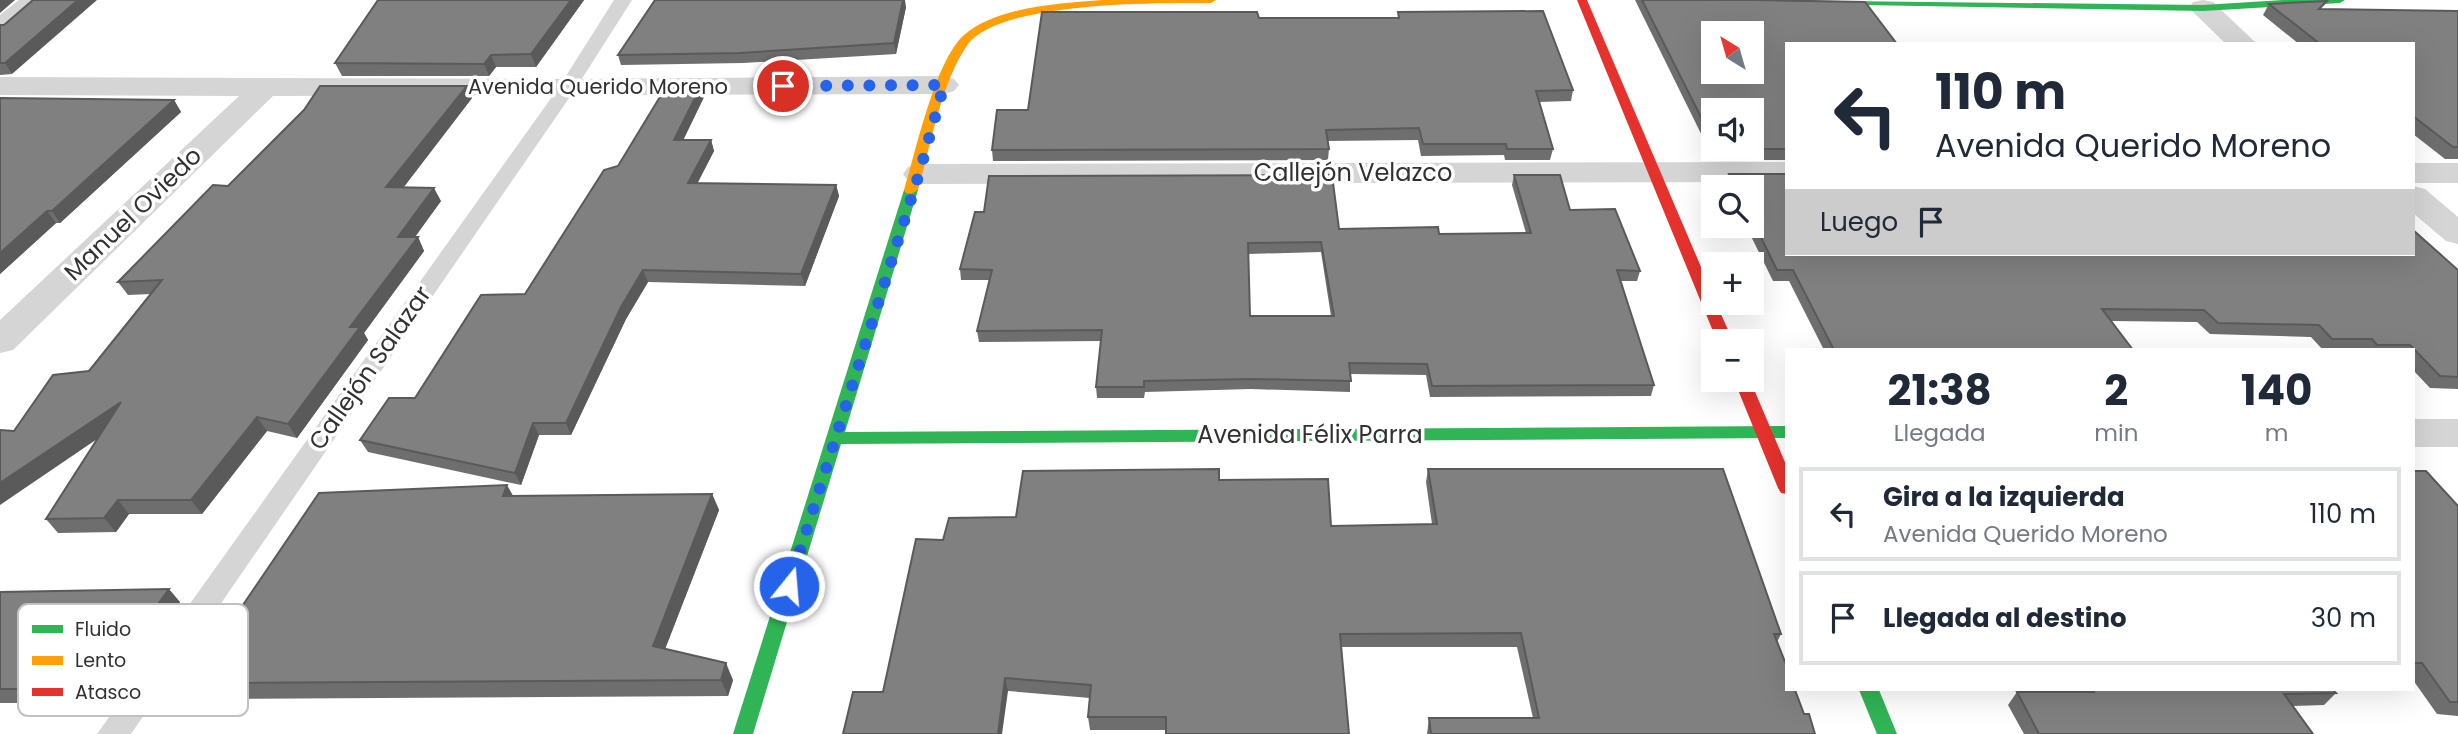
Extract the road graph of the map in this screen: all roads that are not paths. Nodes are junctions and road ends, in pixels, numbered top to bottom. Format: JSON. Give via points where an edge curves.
{"nodes":[{"id":1,"x":36,"y":0,"type":"edge"},
{"id":2,"x":623,"y":0,"type":"edge"},
{"id":3,"x":1210,"y":0,"type":"edge"},
{"id":4,"x":1582,"y":0,"type":"edge"},
{"id":5,"x":1756,"y":0,"type":"edge"},
{"id":6,"x":2340,"y":0,"type":"edge"},
{"id":7,"x":2203,"y":8,"type":"junction"},
{"id":8,"x":0,"y":28,"type":"edge"},
{"id":9,"x":2242,"y":42,"type":"edge"},
{"id":10,"x":944,"y":85,"type":"junction"},
{"id":11,"x":0,"y":86,"type":"edge"},
{"id":12,"x":265,"y":87,"type":"junction"},
{"id":13,"x":567,"y":88,"type":"junction"},
{"id":14,"x":1653,"y":172,"type":"junction"},
{"id":15,"x":1785,"y":172,"type":"edge"},
{"id":16,"x":2415,"y":173,"type":"edge"},
{"id":17,"x":2458,"y":173,"type":"edge"},
{"id":18,"x":919,"y":174,"type":"junction"},
{"id":19,"x":2415,"y":197,"type":"edge"},
{"id":20,"x":2458,"y":234,"type":"edge"},
{"id":21,"x":1720,"y":329,"type":"edge"},
{"id":22,"x":0,"y":341,"type":"edge"},
{"id":23,"x":1747,"y":392,"type":"edge"},
{"id":24,"x":1764,"y":432,"type":"junction"},
{"id":25,"x":1785,"y":432,"type":"edge"},
{"id":26,"x":2415,"y":433,"type":"edge"},
{"id":27,"x":2458,"y":433,"type":"edge"},
{"id":28,"x":834,"y":438,"type":"junction"},
{"id":29,"x":1785,"y":483,"type":"edge"},
{"id":30,"x":204,"y":604,"type":"edge"},
{"id":31,"x":1869,"y":691,"type":"edge"},
{"id":32,"x":126,"y":716,"type":"edge"},
{"id":33,"x":113,"y":734,"type":"edge"},
{"id":34,"x":743,"y":734,"type":"edge"},
{"id":35,"x":1887,"y":734,"type":"edge"}],
"edges":[{"from":1,"to":8,"type":"street"},
{"from":2,"to":13,"type":"lane","name":"Callejón Salazar"},
{"from":3,"to":10,"type":"street","via":[[1052,9],[1000,18],[978,27],[961,42]]},
{"from":4,"to":14,"type":"street"},
{"from":5,"to":7,"type":"street"},
{"from":6,"to":7,"type":"street"},
{"from":7,"to":9,"type":"street"},
{"from":10,"to":13,"type":"street","name":"Avenida Querido Moreno"},
{"from":10,"to":18,"type":"street"},
{"from":11,"to":12,"type":"street","name":"Avenida Querido Moreno"},
{"from":12,"to":13,"type":"street","name":"Avenida Querido Moreno"},
{"from":12,"to":22,"type":"street","name":"Manuel Oviedo"},
{"from":13,"to":30,"type":"lane","name":"Callejón Salazar"},
{"from":14,"to":15,"type":"street","name":"Callejón Velazco"},
{"from":14,"to":18,"type":"street","name":"Callejón Velazco"},
{"from":14,"to":21,"type":"street"},
{"from":16,"to":17,"type":"street"},
{"from":18,"to":28,"type":"street"},
{"from":19,"to":20,"type":"street"},
{"from":23,"to":24,"type":"street"},
{"from":24,"to":25,"type":"street","name":"Avenida Félix Parra"},
{"from":24,"to":28,"type":"street","name":"Avenida Félix Parra"},
{"from":24,"to":29,"type":"street"},
{"from":26,"to":27,"type":"street"},
{"from":28,"to":34,"type":"street"},
{"from":31,"to":35,"type":"street"},
{"from":32,"to":33,"type":"lane","name":"Callejón Salazar"}]}
